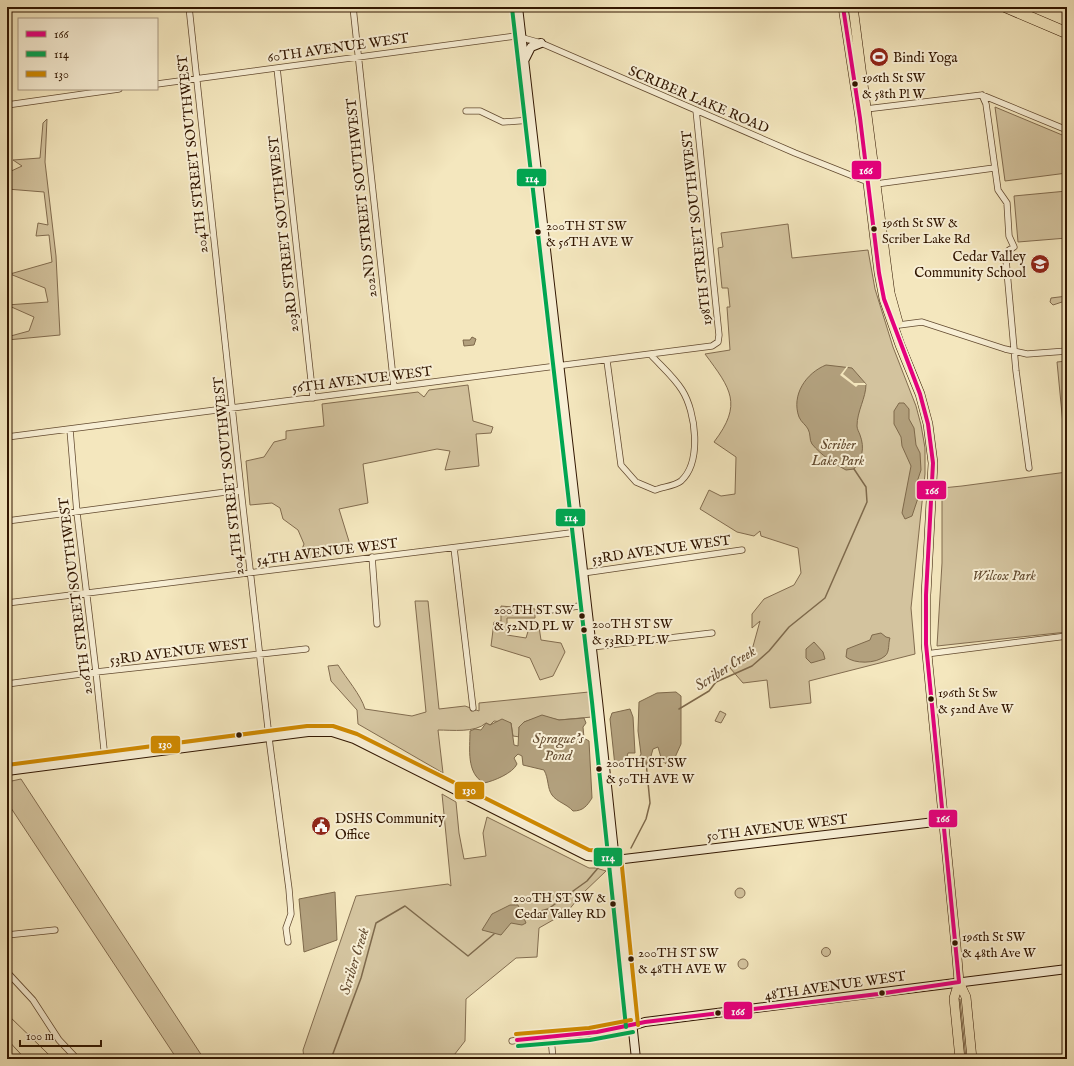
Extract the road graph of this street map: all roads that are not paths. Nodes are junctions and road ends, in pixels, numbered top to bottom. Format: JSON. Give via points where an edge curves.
{"nodes":[{"id":1,"x":189,"y":7,"type":"edge"},
{"id":2,"x":353,"y":7,"type":"edge"},
{"id":3,"x":518,"y":7,"type":"edge"},
{"id":4,"x":843,"y":7,"type":"edge"},
{"id":5,"x":853,"y":7,"type":"edge"},
{"id":6,"x":1006,"y":7,"type":"edge"},
{"id":7,"x":1067,"y":33,"type":"edge"},
{"id":8,"x":521,"y":37,"type":"junction"},
{"id":9,"x":848,"y":42,"type":"junction"},
{"id":10,"x":541,"y":43,"type":"junction"},
{"id":11,"x":858,"y":52,"type":"junction"},
{"id":12,"x":357,"y":56,"type":"junction"},
{"id":13,"x":524,"y":62,"type":"junction"},
{"id":14,"x":277,"y":68,"type":"junction"},
{"id":15,"x":196,"y":78,"type":"junction"},
{"id":16,"x":158,"y":84,"type":"edge"},
{"id":17,"x":112,"y":90,"type":"edge"},
{"id":18,"x":982,"y":95,"type":"junction"},
{"id":19,"x":857,"y":100,"type":"junction"},
{"id":20,"x":7,"y":105,"type":"edge"},
{"id":21,"x":866,"y":109,"type":"junction"},
{"id":22,"x":696,"y":110,"type":"junction"},
{"id":23,"x":466,"y":111,"type":"dead end"},
{"id":24,"x":531,"y":120,"type":"junction"},
{"id":25,"x":1067,"y":130,"type":"edge"},
{"id":26,"x":994,"y":168,"type":"junction"},
{"id":27,"x":872,"y":183,"type":"junction"},
{"id":28,"x":885,"y":304,"type":"junction"},
{"id":29,"x":899,"y":325,"type":"junction"},
{"id":30,"x":718,"y":342,"type":"joint"},
{"id":31,"x":900,"y":345,"type":"junction"},
{"id":32,"x":1067,"y":351,"type":"edge"},
{"id":33,"x":1016,"y":352,"type":"junction"},
{"id":34,"x":651,"y":355,"type":"junction"},
{"id":35,"x":607,"y":361,"type":"junction"},
{"id":36,"x":559,"y":367,"type":"junction"},
{"id":37,"x":394,"y":387,"type":"junction"},
{"id":38,"x":313,"y":398,"type":"junction"},
{"id":39,"x":233,"y":408,"type":"junction"},
{"id":40,"x":70,"y":430,"type":"junction"},
{"id":41,"x":7,"y":437,"type":"edge"},
{"id":42,"x":1029,"y":468,"type":"dead end"},
{"id":43,"x":241,"y":490,"type":"junction"},
{"id":44,"x":76,"y":512,"type":"junction"},
{"id":45,"x":7,"y":521,"type":"edge"},
{"id":46,"x":578,"y":532,"type":"junction"},
{"id":47,"x":454,"y":548,"type":"junction"},
{"id":48,"x":742,"y":550,"type":"dead end"},
{"id":49,"x":372,"y":557,"type":"junction"},
{"id":50,"x":251,"y":572,"type":"junction"},
{"id":51,"x":583,"y":573,"type":"junction"},
{"id":52,"x":87,"y":592,"type":"junction"},
{"id":53,"x":7,"y":603,"type":"edge"},
{"id":54,"x":586,"y":605,"type":"junction"},
{"id":55,"x":551,"y":610,"type":"dead end"},
{"id":56,"x":377,"y":624,"type":"dead end"},
{"id":57,"x":712,"y":633,"type":"dead end"},
{"id":58,"x":1067,"y":636,"type":"edge"},
{"id":59,"x":592,"y":647,"type":"junction"},
{"id":60,"x":306,"y":649,"type":"dead end"},
{"id":61,"x":260,"y":653,"type":"junction"},
{"id":62,"x":926,"y":654,"type":"junction"},
{"id":63,"x":96,"y":672,"type":"junction"},
{"id":64,"x":7,"y":684,"type":"edge"},
{"id":65,"x":473,"y":708,"type":"dead end"},
{"id":66,"x":269,"y":737,"type":"junction"},
{"id":67,"x":105,"y":758,"type":"junction"},
{"id":68,"x":7,"y":771,"type":"edge"},
{"id":69,"x":943,"y":821,"type":"junction"},
{"id":70,"x":615,"y":858,"type":"junction"},
{"id":71,"x":55,"y":930,"type":"dead end"},
{"id":72,"x":7,"y":935,"type":"edge"},
{"id":73,"x":288,"y":942,"type":"dead end"},
{"id":74,"x":1067,"y":969,"type":"edge"},
{"id":75,"x":7,"y":972,"type":"edge"},
{"id":76,"x":959,"y":982,"type":"junction"},
{"id":77,"x":7,"y":1022,"type":"edge"},
{"id":78,"x":632,"y":1026,"type":"junction"},
{"id":79,"x":7,"y":1031,"type":"edge"},
{"id":80,"x":551,"y":1038,"type":"junction"},
{"id":81,"x":512,"y":1041,"type":"dead end"},
{"id":82,"x":33,"y":1059,"type":"edge"},
{"id":83,"x":45,"y":1059,"type":"edge"},
{"id":84,"x":77,"y":1059,"type":"edge"},
{"id":85,"x":553,"y":1059,"type":"edge"},
{"id":86,"x":636,"y":1059,"type":"edge"},
{"id":87,"x":960,"y":1059,"type":"edge"},
{"id":88,"x":972,"y":1059,"type":"edge"}],
"edges":[{"from":1,"to":15,"type":"street","name":"204TH STREET SOUTHWEST"},
{"from":2,"to":12,"type":"street","name":"202ND STREET SOUTHWEST"},
{"from":3,"to":8,"type":"street"},
{"from":4,"to":9,"type":"main road"},
{"from":5,"to":11,"type":"main road"},
{"from":6,"to":7,"type":"highway"},
{"from":8,"to":10,"type":"street","name":"SCRIBER LAKE ROAD"},
{"from":8,"to":12,"type":"street","name":"60TH AVENUE WEST"},
{"from":8,"to":13,"type":"street"},
{"from":9,"to":11,"type":"main road","via":[[852,43]]},
{"from":9,"to":19,"type":"main road"},
{"from":10,"to":13,"type":"street","via":[[532,47]]},
{"from":10,"to":22,"type":"street","name":"SCRIBER LAKE ROAD"},
{"from":11,"to":21,"type":"main road"},
{"from":12,"to":14,"type":"street","name":"60TH AVENUE WEST"},
{"from":12,"to":37,"type":"street","name":"202ND STREET SOUTHWEST"},
{"from":13,"to":24,"type":"street"},
{"from":14,"to":15,"type":"street","name":"60TH AVENUE WEST"},
{"from":14,"to":38,"type":"street","name":"203RD STREET SOUTHWEST"},
{"from":15,"to":16,"type":"street","name":"60TH AVENUE WEST"},
{"from":15,"to":39,"type":"street","name":"204TH STREET SOUTHWEST"},
{"from":17,"to":20,"type":"street"},
{"from":18,"to":21,"type":"street"},
{"from":18,"to":25,"type":"street"},
{"from":18,"to":26,"type":"street","via":[[986,104]]},
{"from":19,"to":21,"type":"main road","via":[[863,109]]},
{"from":19,"to":27,"type":"main road"},
{"from":21,"to":27,"type":"main road"},
{"from":22,"to":27,"type":"street","name":"SCRIBER LAKE ROAD"},
{"from":22,"to":30,"type":"street","name":"198TH STREET SOUTHWEST","via":[[720,335]]},
{"from":23,"to":24,"type":"street","via":[[480,111],[508,123]]},
{"from":24,"to":36,"type":"street"},
{"from":26,"to":27,"type":"street"},
{"from":26,"to":33,"type":"street","via":[[998,190],[1007,203],[1009,236],[1014,247],[1009,250],[1006,260]]},
{"from":27,"to":28,"type":"main road","via":[[879,273]]},
{"from":27,"to":29,"type":"main road","via":[[890,293]]},
{"from":28,"to":29,"type":"main road","via":[[889,306],[895,322]]},
{"from":28,"to":31,"type":"main road"},
{"from":29,"to":31,"type":"main road"},
{"from":29,"to":33,"type":"street","via":[[922,322]]},
{"from":30,"to":34,"type":"street","name":"56TH AVENUE WEST","via":[[712,346]]},
{"from":31,"to":62,"type":"main road","via":[[920,394],[928,424],[933,463],[926,595]]},
{"from":32,"to":33,"type":"street","via":[[1035,355]]},
{"from":33,"to":42,"type":"street","via":[[1016,372]]},
{"from":34,"to":35,"type":"street","name":"56TH AVENUE WEST"},
{"from":34,"to":35,"type":"street","via":[[682,390],[691,412],[695,446],[689,471],[680,482],[655,490],[636,482],[620,465]]},
{"from":35,"to":36,"type":"street","name":"56TH AVENUE WEST"},
{"from":36,"to":37,"type":"street","name":"56TH AVENUE WEST"},
{"from":36,"to":46,"type":"street"},
{"from":37,"to":38,"type":"street","name":"56TH AVENUE WEST"},
{"from":38,"to":39,"type":"street","name":"56TH AVENUE WEST"},
{"from":39,"to":40,"type":"street","name":"56TH AVENUE WEST"},
{"from":39,"to":43,"type":"street","name":"204TH STREET SOUTHWEST"},
{"from":40,"to":41,"type":"street","name":"56TH AVENUE WEST"},
{"from":40,"to":44,"type":"street","name":"206TH STREET SOUTHWEST"},
{"from":43,"to":44,"type":"street"},
{"from":43,"to":50,"type":"street","name":"204TH STREET SOUTHWEST"},
{"from":44,"to":45,"type":"street"},
{"from":44,"to":52,"type":"street","name":"206TH STREET SOUTHWEST"},
{"from":46,"to":47,"type":"street","name":"54TH AVENUE WEST"},
{"from":46,"to":51,"type":"street"},
{"from":47,"to":49,"type":"street","name":"54TH AVENUE WEST"},
{"from":47,"to":65,"type":"street"},
{"from":48,"to":51,"type":"street","name":"53RD AVENUE WEST"},
{"from":49,"to":50,"type":"street","name":"54TH AVENUE WEST"},
{"from":49,"to":56,"type":"street"},
{"from":50,"to":52,"type":"street","name":"54TH AVENUE WEST"},
{"from":50,"to":61,"type":"street","name":"204TH STREET SOUTHWEST"},
{"from":51,"to":54,"type":"street"},
{"from":52,"to":53,"type":"street","name":"54TH AVENUE WEST"},
{"from":52,"to":63,"type":"street","name":"206TH STREET SOUTHWEST"},
{"from":54,"to":55,"type":"street"},
{"from":54,"to":59,"type":"street"},
{"from":57,"to":59,"type":"street"},
{"from":58,"to":62,"type":"street"},
{"from":59,"to":70,"type":"street"},
{"from":60,"to":61,"type":"street","name":"53RD AVENUE WEST"},
{"from":61,"to":63,"type":"street","name":"53RD AVENUE WEST"},
{"from":61,"to":66,"type":"street","name":"204TH STREET SOUTHWEST"},
{"from":62,"to":69,"type":"main road"},
{"from":63,"to":64,"type":"street","name":"53RD AVENUE WEST"},
{"from":63,"to":67,"type":"street","name":"206TH STREET SOUTHWEST"},
{"from":66,"to":67,"type":"street","name":"50TH AVENUE WEST"},
{"from":66,"to":70,"type":"street","name":"50TH AVENUE WEST","via":[[332,732],[354,739],[586,856]]},
{"from":66,"to":73,"type":"street","name":"204TH STREET SOUTHWEST","via":[[291,914],[286,928]]},
{"from":67,"to":68,"type":"street","name":"50TH AVENUE WEST"},
{"from":69,"to":70,"type":"street","name":"50TH AVENUE WEST","via":[[624,859]]},
{"from":69,"to":76,"type":"main road"},
{"from":70,"to":78,"type":"street"},
{"from":71,"to":72,"type":"street"},
{"from":74,"to":76,"type":"street","name":"48TH AVENUE WEST"},
{"from":75,"to":84,"type":"street","via":[[33,1000],[59,1040]]},
{"from":76,"to":78,"type":"street","name":"48TH AVENUE WEST","via":[[645,1022]]},
{"from":76,"to":87,"type":"main road","via":[[954,998]]},
{"from":76,"to":88,"type":"main road","via":[[966,997]]},
{"from":77,"to":83,"type":"highway"},
{"from":78,"to":80,"type":"street","name":"48TH AVENUE WEST","via":[[619,1030]]},
{"from":78,"to":86,"type":"street"},
{"from":79,"to":82,"type":"highway"},
{"from":80,"to":81,"type":"street","name":"48TH AVENUE WEST"},
{"from":80,"to":85,"type":"street"}]}
